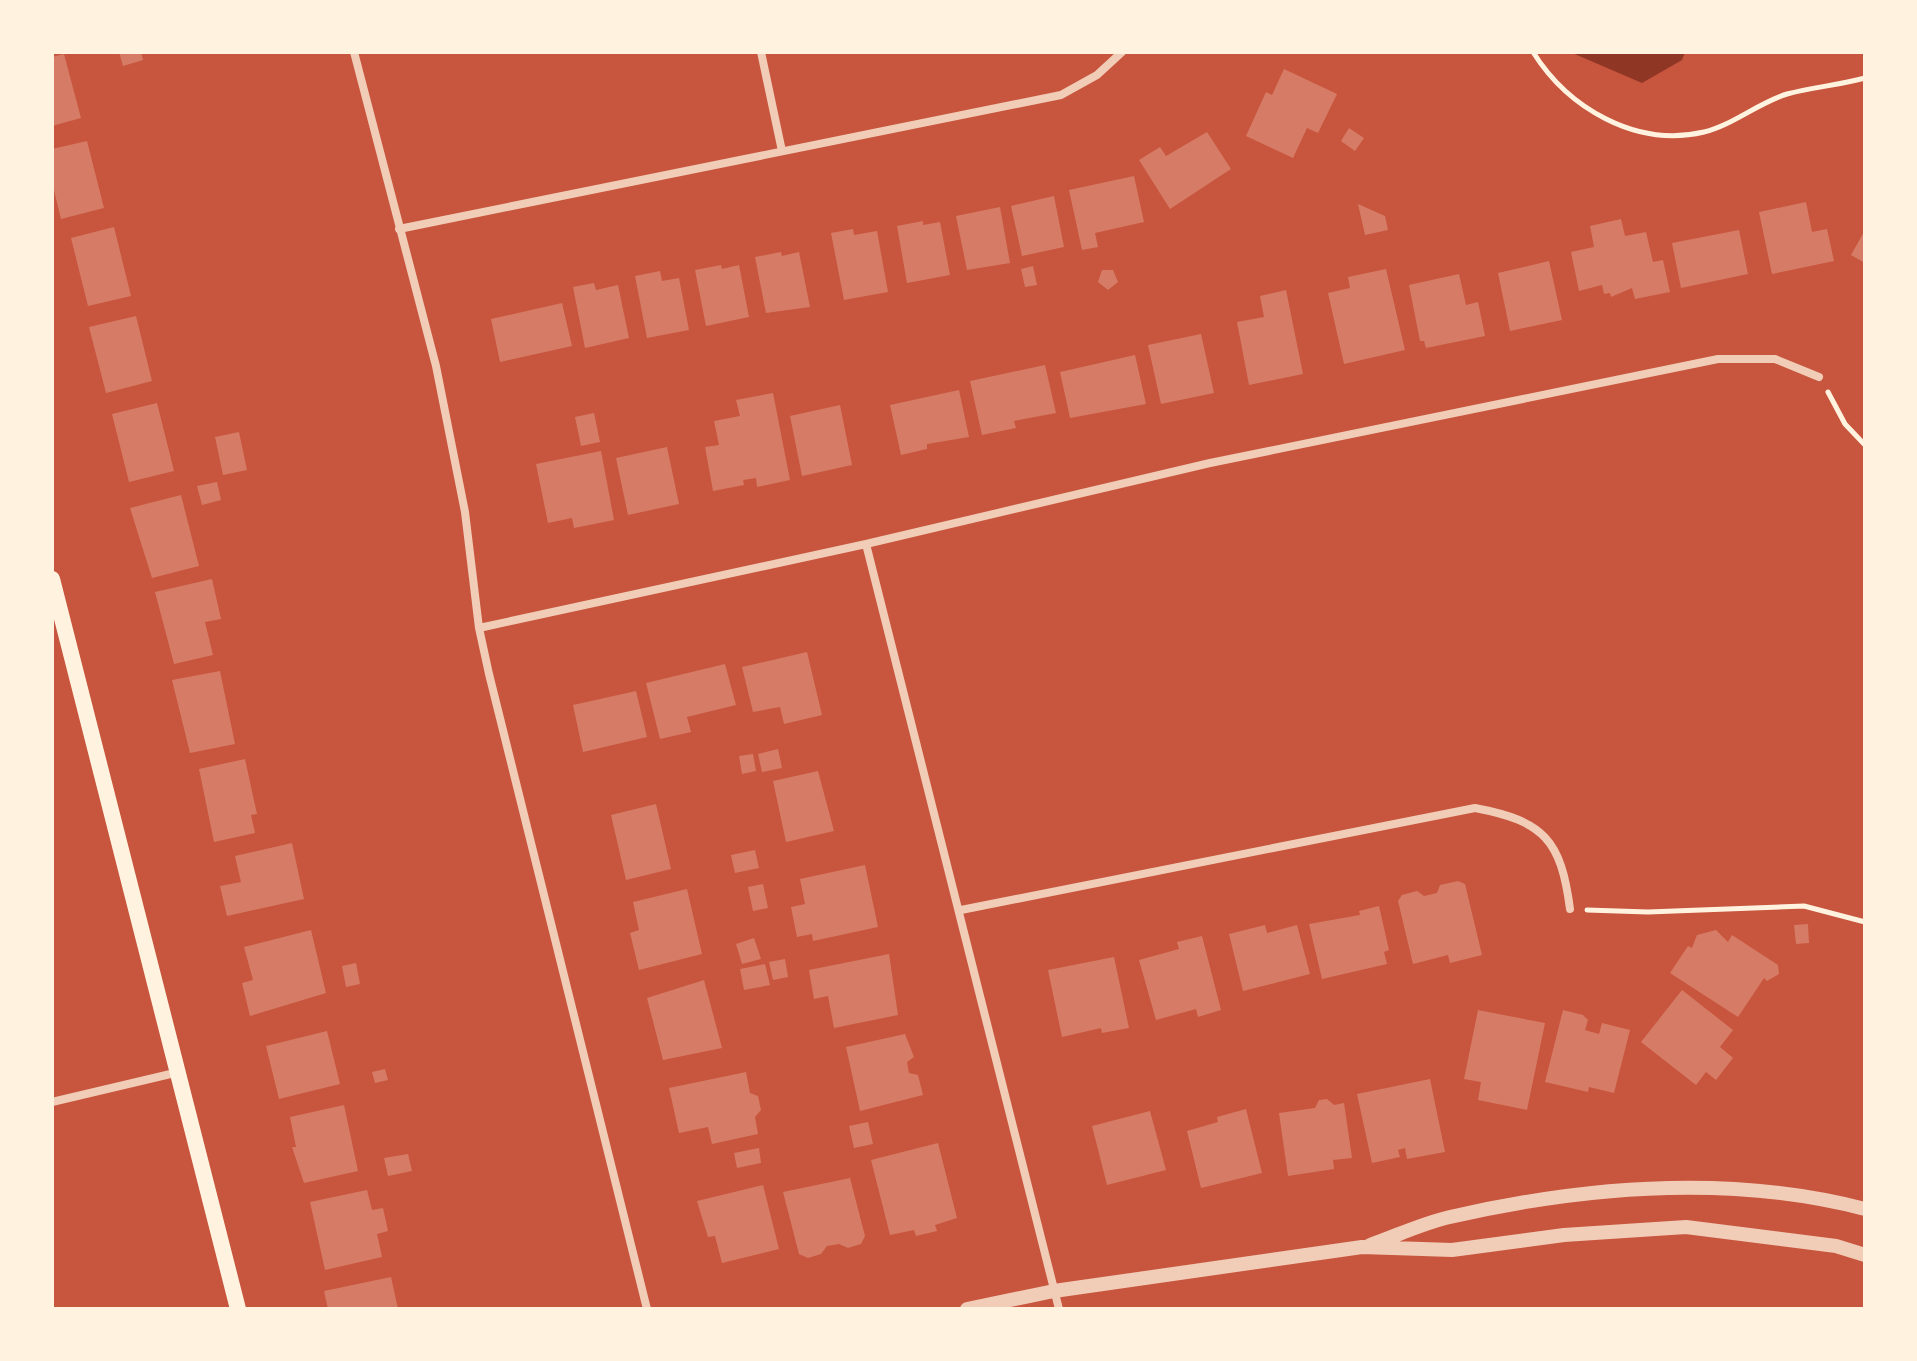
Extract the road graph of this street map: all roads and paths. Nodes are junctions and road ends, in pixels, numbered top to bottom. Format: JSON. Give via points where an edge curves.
{"nodes":[{"id":1,"x":354,"y":52,"type":"edge"},
{"id":2,"x":761,"y":52,"type":"edge"},
{"id":3,"x":1122,"y":52,"type":"edge"},
{"id":4,"x":1533,"y":52,"type":"edge"},
{"id":5,"x":1865,"y":78,"type":"edge"},
{"id":6,"x":782,"y":151,"type":"junction"},
{"id":7,"x":399,"y":229,"type":"junction"},
{"id":8,"x":1819,"y":377,"type":"joint"},
{"id":9,"x":1865,"y":445,"type":"edge"},
{"id":10,"x":866,"y":544,"type":"junction"},
{"id":11,"x":52,"y":579,"type":"edge"},
{"id":12,"x":479,"y":628,"type":"junction"},
{"id":13,"x":1570,"y":909,"type":"joint"},
{"id":14,"x":961,"y":910,"type":"junction"},
{"id":15,"x":1865,"y":922,"type":"edge"},
{"id":16,"x":179,"y":1072,"type":"junction"},
{"id":17,"x":52,"y":1102,"type":"edge"},
{"id":18,"x":1865,"y":1209,"type":"edge"},
{"id":19,"x":1362,"y":1247,"type":"junction"},
{"id":20,"x":1865,"y":1255,"type":"edge"},
{"id":21,"x":1054,"y":1291,"type":"junction"},
{"id":22,"x":238,"y":1309,"type":"edge"},
{"id":23,"x":647,"y":1309,"type":"edge"},
{"id":24,"x":967,"y":1309,"type":"edge"},
{"id":25,"x":1059,"y":1309,"type":"edge"}],
"edges":[{"from":1,"to":7,"type":"street"},
{"from":2,"to":6,"type":"street"},
{"from":3,"to":6,"type":"street","via":[[1097,75],[1061,95]]},
{"from":4,"to":5,"type":"path","via":[[1542,67],[1597,117],[1627,128],[1680,135],[1707,131],[1787,95]]},
{"from":6,"to":7,"type":"street"},
{"from":7,"to":12,"type":"street","via":[[436,366],[465,512]]},
{"from":8,"to":9,"type":"path","via":[[1845,424]]},
{"from":8,"to":10,"type":"street","via":[[1775,359],[1718,359],[1195,466]]},
{"from":10,"to":12,"type":"street"},
{"from":10,"to":14,"type":"street"},
{"from":11,"to":16,"type":"main road"},
{"from":12,"to":23,"type":"street"},
{"from":13,"to":14,"type":"street","via":[[1565,870],[1544,835],[1513,815],[1475,808]]},
{"from":13,"to":15,"type":"path","via":[[1804,906]]},
{"from":14,"to":21,"type":"street"},
{"from":16,"to":17,"type":"street"},
{"from":16,"to":22,"type":"main road"},
{"from":18,"to":19,"type":"street","via":[[1778,1192],[1638,1188],[1448,1217]]},
{"from":19,"to":20,"type":"street","via":[[1452,1250],[1686,1227],[1836,1246]]},
{"from":19,"to":21,"type":"street"},
{"from":21,"to":24,"type":"street"},
{"from":21,"to":25,"type":"street"}]}
